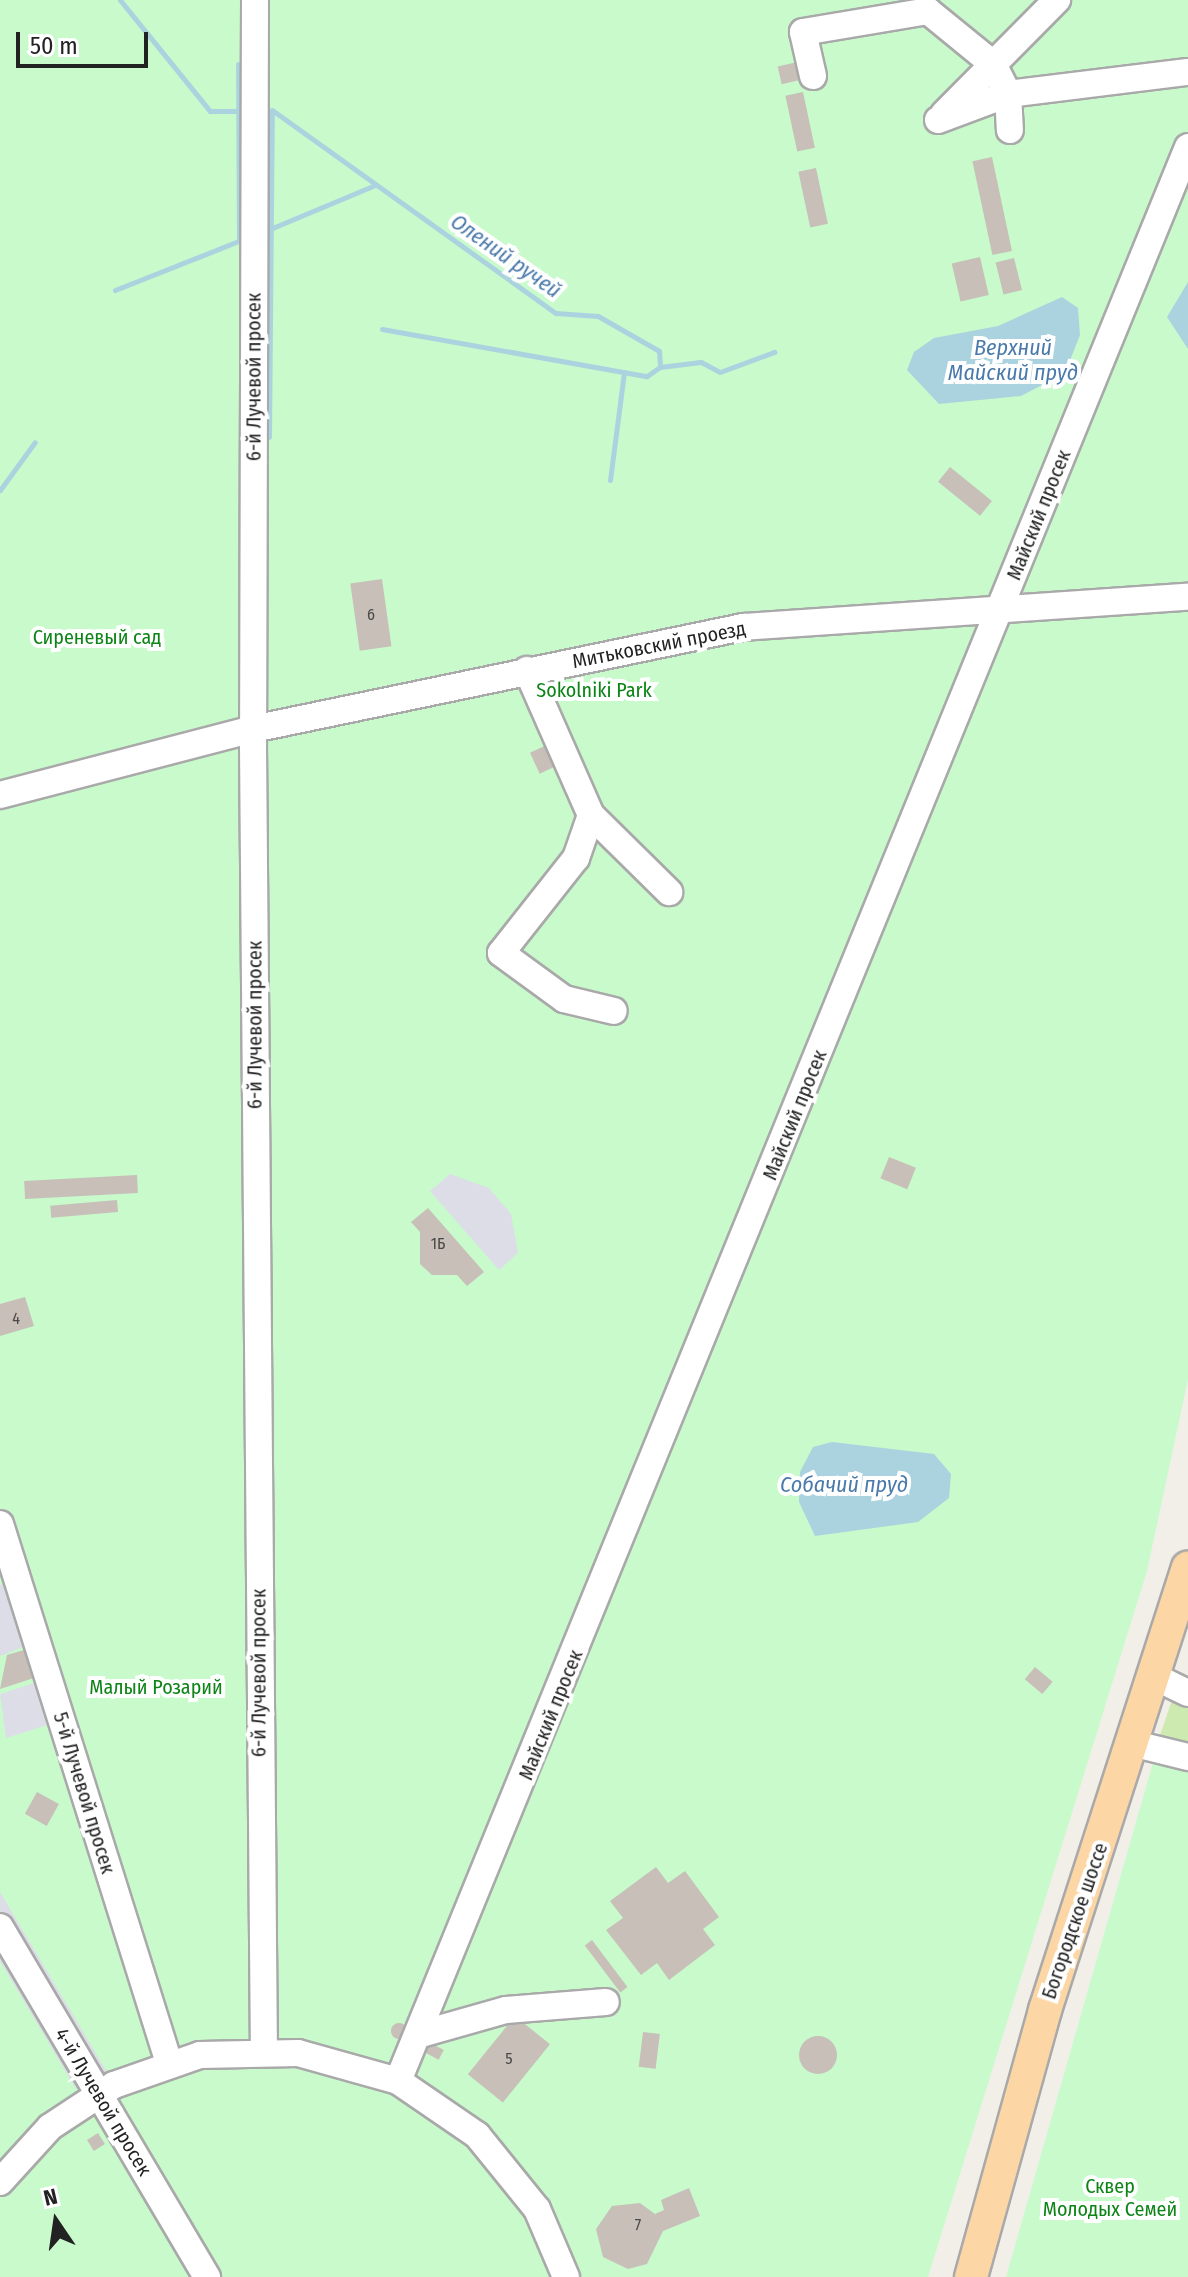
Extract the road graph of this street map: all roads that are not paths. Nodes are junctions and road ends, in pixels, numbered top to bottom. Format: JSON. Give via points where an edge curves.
{"nodes":[{"id":1,"x":255,"y":0,"type":"edge"},
{"id":2,"x":1057,"y":0,"type":"edge"},
{"id":3,"x":993,"y":64,"type":"junction"},
{"id":4,"x":1188,"y":72,"type":"edge"},
{"id":5,"x":813,"y":76,"type":"dead end"},
{"id":6,"x":1008,"y":94,"type":"junction"},
{"id":7,"x":1010,"y":130,"type":"dead end"},
{"id":8,"x":1188,"y":147,"type":"edge"},
{"id":9,"x":1188,"y":597,"type":"edge"},
{"id":10,"x":1001,"y":608,"type":"junction"},
{"id":11,"x":527,"y":670,"type":"junction"},
{"id":12,"x":253,"y":729,"type":"junction"},
{"id":13,"x":0,"y":795,"type":"edge"},
{"id":14,"x":591,"y":815,"type":"junction"},
{"id":15,"x":669,"y":892,"type":"dead end"},
{"id":16,"x":614,"y":1011,"type":"dead end"},
{"id":17,"x":0,"y":1524,"type":"edge"},
{"id":18,"x":1188,"y":1568,"type":"edge"},
{"id":19,"x":1157,"y":1678,"type":"junction"},
{"id":20,"x":1188,"y":1693,"type":"edge"},
{"id":21,"x":1135,"y":1744,"type":"junction"},
{"id":22,"x":1188,"y":1757,"type":"edge"},
{"id":23,"x":0,"y":1927,"type":"edge"},
{"id":24,"x":606,"y":2002,"type":"dead end"},
{"id":25,"x":421,"y":2034,"type":"junction"},
{"id":26,"x":264,"y":2050,"type":"junction"},
{"id":27,"x":169,"y":2063,"type":"junction"},
{"id":28,"x":398,"y":2081,"type":"junction"},
{"id":29,"x":98,"y":2093,"type":"junction"},
{"id":30,"x":3,"y":2170,"type":"edge"},
{"id":31,"x":207,"y":2277,"type":"edge"},
{"id":32,"x":566,"y":2277,"type":"edge"},
{"id":33,"x":971,"y":2277,"type":"edge"}],
"edges":[{"from":1,"to":12,"type":"street","name":"6-й Лучевой просек"},
{"from":2,"to":3,"type":"street"},
{"from":3,"to":5,"type":"street","via":[[928,11],[803,32]]},
{"from":3,"to":6,"type":"street"},
{"from":3,"to":6,"type":"street","via":[[938,120]]},
{"from":4,"to":6,"type":"street"},
{"from":6,"to":7,"type":"street"},
{"from":8,"to":10,"type":"street","name":"Майский просек"},
{"from":9,"to":10,"type":"street","name":"Митьковский проезд"},
{"from":10,"to":11,"type":"street","name":"Митьковский проезд","via":[[743,627]]},
{"from":10,"to":25,"type":"street","name":"Майский просек"},
{"from":11,"to":12,"type":"street","name":"Митьковский проезд"},
{"from":11,"to":14,"type":"street"},
{"from":12,"to":13,"type":"street","name":"Митьковский проезд"},
{"from":12,"to":26,"type":"street","name":"6-й Лучевой просек"},
{"from":14,"to":15,"type":"street"},
{"from":14,"to":16,"type":"street","via":[[576,858],[501,953],[564,999]]},
{"from":17,"to":27,"type":"street","name":"5-й Лучевой просек"},
{"from":18,"to":19,"type":"main road","name":"Богородское шоссе"},
{"from":19,"to":20,"type":"street"},
{"from":19,"to":21,"type":"main road","name":"Богородское шоссе"},
{"from":21,"to":22,"type":"street"},
{"from":21,"to":33,"type":"main road","name":"Богородское шоссе","via":[[1041,2025]]},
{"from":23,"to":29,"type":"street","name":"4-й Лучевой просек"},
{"from":24,"to":25,"type":"street","via":[[506,2010]]},
{"from":25,"to":28,"type":"street","name":"Майский просек"},
{"from":26,"to":27,"type":"street"},
{"from":26,"to":28,"type":"street","via":[[332,2059]]},
{"from":27,"to":29,"type":"street"},
{"from":28,"to":32,"type":"street","via":[[464,2125],[510,2170],[537,2209]]},
{"from":29,"to":30,"type":"street"},
{"from":29,"to":31,"type":"street","name":"4-й Лучевой просек"}]}
